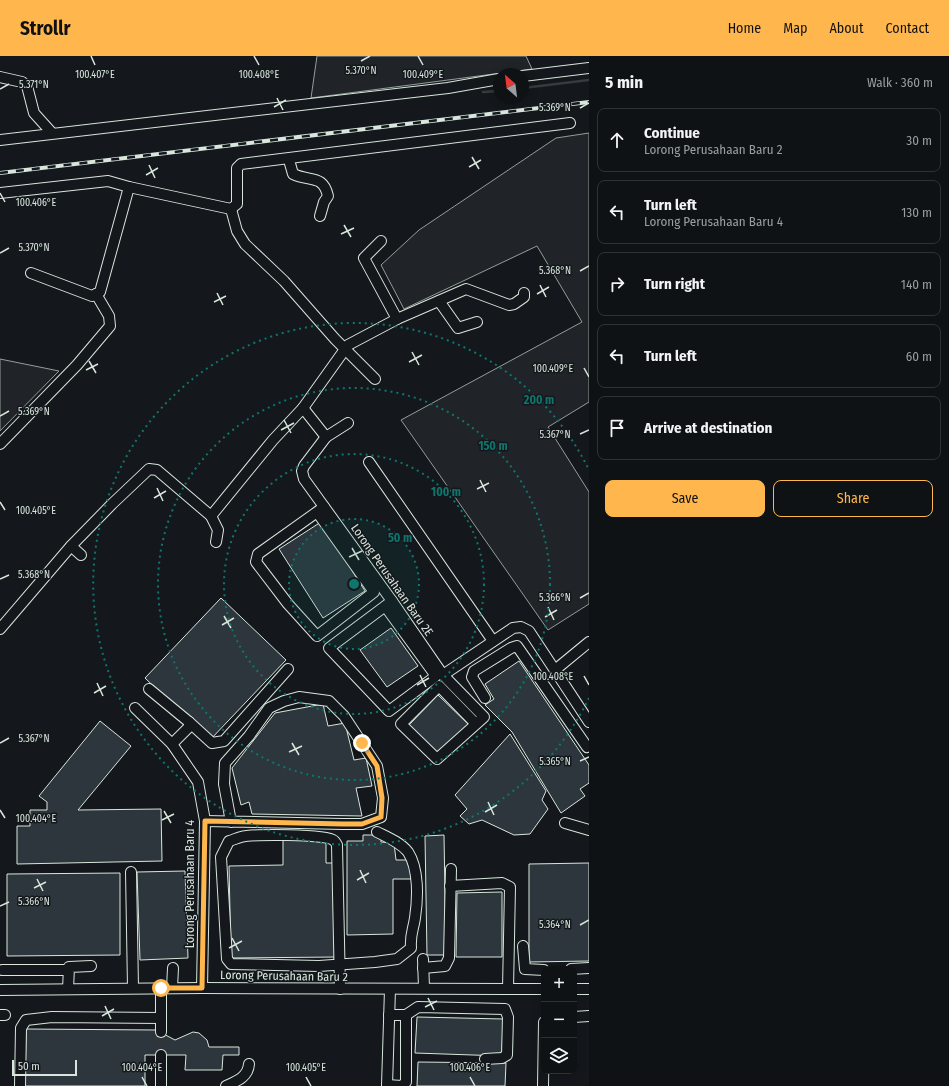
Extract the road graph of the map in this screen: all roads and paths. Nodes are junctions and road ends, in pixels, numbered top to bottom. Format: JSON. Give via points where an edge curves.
{"nodes":[{"id":1,"x":589,"y":68,"type":"edge"},
{"id":2,"x":529,"y":75,"type":"edge"},
{"id":3,"x":0,"y":77,"type":"edge"},
{"id":4,"x":493,"y":80,"type":"edge"},
{"id":5,"x":570,"y":123,"type":"dead end"},
{"id":6,"x":52,"y":133,"type":"junction"},
{"id":7,"x":0,"y":140,"type":"edge"},
{"id":8,"x":289,"y":160,"type":"junction"},
{"id":9,"x":129,"y":187,"type":"junction"},
{"id":10,"x":0,"y":193,"type":"edge"},
{"id":11,"x":232,"y":209,"type":"junction"},
{"id":12,"x":320,"y":216,"type":"dead end"},
{"id":13,"x":381,"y":241,"type":"dead end"},
{"id":14,"x":31,"y":273,"type":"dead end"},
{"id":15,"x":524,"y":293,"type":"dead end"},
{"id":16,"x":96,"y":294,"type":"junction"},
{"id":17,"x":439,"y":301,"type":"junction"},
{"id":18,"x":397,"y":319,"type":"junction"},
{"id":19,"x":477,"y":322,"type":"dead end"},
{"id":20,"x":345,"y":348,"type":"junction"},
{"id":21,"x":375,"y":379,"type":"dead end"},
{"id":22,"x":303,"y":408,"type":"junction"},
{"id":23,"x":348,"y":423,"type":"dead end"},
{"id":24,"x":326,"y":437,"type":"junction"},
{"id":25,"x":0,"y":444,"type":"edge"},
{"id":26,"x":369,"y":462,"type":"dead end"},
{"id":27,"x":320,"y":510,"type":"junction"},
{"id":28,"x":211,"y":516,"type":"junction"},
{"id":29,"x":216,"y":542,"type":"dead end"},
{"id":30,"x":71,"y":546,"type":"junction"},
{"id":31,"x":81,"y":555,"type":"dead end"},
{"id":32,"x":389,"y":604,"type":"junction"},
{"id":33,"x":0,"y":629,"type":"edge"},
{"id":34,"x":492,"y":641,"type":"junction"},
{"id":35,"x":589,"y":642,"type":"edge"},
{"id":36,"x":288,"y":669,"type":"dead end"},
{"id":37,"x":555,"y":670,"type":"junction"},
{"id":38,"x":443,"y":675,"type":"junction"},
{"id":39,"x":149,"y":689,"type":"dead end"},
{"id":40,"x":485,"y":698,"type":"dead end"},
{"id":41,"x":135,"y":708,"type":"dead end"},
{"id":42,"x":480,"y":721,"type":"junction"},
{"id":43,"x":189,"y":722,"type":"junction"},
{"id":44,"x":589,"y":722,"type":"edge"},
{"id":45,"x":172,"y":744,"type":"junction"},
{"id":46,"x":588,"y":748,"type":"edge"},
{"id":47,"x":205,"y":821,"type":"junction"},
{"id":48,"x":231,"y":822,"type":"junction"},
{"id":49,"x":565,"y":823,"type":"dead end"},
{"id":50,"x":589,"y":830,"type":"edge"},
{"id":51,"x":377,"y":832,"type":"dead end"},
{"id":52,"x":451,"y":869,"type":"dead end"},
{"id":53,"x":131,"y":872,"type":"dead end"},
{"id":54,"x":450,"y":886,"type":"junction"},
{"id":55,"x":523,"y":946,"type":"dead end"},
{"id":56,"x":340,"y":963,"type":"junction"},
{"id":57,"x":91,"y":966,"type":"dead end"},
{"id":58,"x":173,"y":968,"type":"dead end"},
{"id":59,"x":589,"y":968,"type":"edge"},
{"id":60,"x":577,"y":969,"type":"edge"},
{"id":61,"x":2,"y":970,"type":"dead end"},
{"id":62,"x":68,"y":970,"type":"junction"},
{"id":63,"x":541,"y":970,"type":"edge"},
{"id":64,"x":133,"y":988,"type":"junction"},
{"id":65,"x":161,"y":988,"type":"junction"},
{"id":66,"x":172,"y":988,"type":"junction"},
{"id":67,"x":202,"y":988,"type":"junction"},
{"id":68,"x":424,"y":988,"type":"junction"},
{"id":69,"x":68,"y":989,"type":"junction"},
{"id":70,"x":340,"y":989,"type":"junction"},
{"id":71,"x":390,"y":989,"type":"junction"},
{"id":72,"x":508,"y":989,"type":"junction"},
{"id":73,"x":541,"y":989,"type":"edge"},
{"id":74,"x":577,"y":989,"type":"edge"},
{"id":75,"x":589,"y":989,"type":"edge"},
{"id":76,"x":0,"y":990,"type":"edge"},
{"id":77,"x":389,"y":1015,"type":"junction"},
{"id":78,"x":406,"y":1015,"type":"junction"},
{"id":79,"x":589,"y":1016,"type":"edge"},
{"id":80,"x":577,"y":1017,"type":"edge"},
{"id":81,"x":161,"y":1018,"type":"junction"},
{"id":82,"x":161,"y":1032,"type":"tunnel mouth"},
{"id":83,"x":544,"y":1038,"type":"edge"},
{"id":84,"x":161,"y":1055,"type":"tunnel mouth"},
{"id":85,"x":485,"y":1059,"type":"dead end"},
{"id":86,"x":249,"y":1064,"type":"dead end"},
{"id":87,"x":387,"y":1085,"type":"edge"},
{"id":88,"x":20,"y":1086,"type":"edge"},
{"id":89,"x":161,"y":1086,"type":"edge"},
{"id":90,"x":226,"y":1086,"type":"edge"},
{"id":91,"x":543,"y":1086,"type":"edge"}],
"edges":[{"from":1,"to":2,"type":"street"},
{"from":3,"to":6,"type":"street","via":[[22,82],[27,86],[34,113]]},
{"from":4,"to":6,"type":"street","via":[[448,88]]},
{"from":5,"to":8,"type":"street"},
{"from":6,"to":7,"type":"street"},
{"from":8,"to":11,"type":"street","via":[[239,166],[237,204]]},
{"from":8,"to":12,"type":"street","via":[[294,174],[320,181],[326,187],[328,196]]},
{"from":9,"to":10,"type":"street","via":[[102,181]]},
{"from":9,"to":11,"type":"street"},
{"from":9,"to":16,"type":"street","via":[[102,287]]},
{"from":11,"to":20,"type":"street","via":[[237,231],[245,244],[284,281]]},
{"from":13,"to":18,"type":"street","via":[[364,258]]},
{"from":14,"to":16,"type":"street","via":[[92,296]]},
{"from":15,"to":17,"type":"street","via":[[524,297],[509,305],[466,289]]},
{"from":16,"to":25,"type":"street","via":[[108,316],[110,326],[77,365]]},
{"from":17,"to":18,"type":"street"},
{"from":17,"to":19,"type":"street","via":[[458,328]]},
{"from":18,"to":20,"type":"street"},
{"from":20,"to":21,"type":"street"},
{"from":20,"to":22,"type":"street"},
{"from":22,"to":24,"type":"street"},
{"from":22,"to":28,"type":"street","via":[[273,440]]},
{"from":23,"to":24,"type":"street"},
{"from":24,"to":27,"type":"street","name":"Lorong Perusahaan Baru 2E","via":[[302,472]]},
{"from":26,"to":34,"type":"street"},
{"from":27,"to":27,"type":"street","via":[[374,592],[317,636],[288,604],[256,562],[256,558]]},
{"from":27,"to":32,"type":"street","name":"Lorong Perusahaan Baru 2E"},
{"from":28,"to":29,"type":"street","via":[[218,530]]},
{"from":28,"to":30,"type":"street","via":[[157,470],[150,469]]},
{"from":30,"to":31,"type":"street"},
{"from":30,"to":33,"type":"street"},
{"from":32,"to":32,"type":"street","via":[[436,676],[389,711],[329,648]]},
{"from":32,"to":38,"type":"street","name":"Lorong Perusahaan Baru 2E"},
{"from":34,"to":37,"type":"street","via":[[521,626],[528,631]]},
{"from":34,"to":38,"type":"street"},
{"from":35,"to":37,"type":"street"},
{"from":36,"to":43,"type":"street","via":[[224,741],[212,743]]},
{"from":37,"to":44,"type":"street"},
{"from":38,"to":42,"type":"street","name":"Lorong Perusahaan Baru 2E"},
{"from":39,"to":43,"type":"street"},
{"from":40,"to":46,"type":"street","via":[[472,677],[474,671],[517,646]]},
{"from":41,"to":45,"type":"street","name":"Lorong Perusahaan Baru 4"},
{"from":42,"to":42,"type":"street","via":[[439,686],[401,724],[437,759]]},
{"from":43,"to":45,"type":"street","via":[[189,727]]},
{"from":45,"to":47,"type":"street","name":"Lorong Perusahaan Baru 4","via":[[198,782]]},
{"from":47,"to":48,"type":"street"},
{"from":47,"to":67,"type":"street","name":"Lorong Perusahaan Baru 4"},
{"from":48,"to":48,"type":"street","via":[[362,824],[381,817],[382,798],[377,766],[344,716],[329,701],[298,697],[284,701],[269,708],[225,763],[224,784]]},
{"from":49,"to":50,"type":"street"},
{"from":51,"to":56,"type":"street","via":[[393,839],[407,851],[414,863],[416,893],[415,919],[410,934],[411,948],[397,959]]},
{"from":52,"to":54,"type":"street"},
{"from":53,"to":64,"type":"street"},
{"from":54,"to":68,"type":"street","via":[[449,958],[445,966],[423,964]]},
{"from":54,"to":72,"type":"street","via":[[502,883],[510,887]]},
{"from":55,"to":63,"type":"street","via":[[525,969]]},
{"from":56,"to":56,"type":"street","via":[[337,845],[334,840],[326,837],[264,835],[241,837],[229,842],[221,858],[227,959],[231,964],[319,966]]},
{"from":56,"to":70,"type":"street"},
{"from":57,"to":62,"type":"street","via":[[69,967]]},
{"from":58,"to":66,"type":"street"},
{"from":59,"to":60,"type":"street"},
{"from":61,"to":62,"type":"street"},
{"from":62,"to":69,"type":"street"},
{"from":64,"to":65,"type":"street","name":"Lorong Perusahaan Baru 2"},
{"from":64,"to":69,"type":"street","name":"Lorong Perusahaan Baru 2"},
{"from":65,"to":66,"type":"street","name":"Lorong Perusahaan Baru 2"},
{"from":65,"to":81,"type":"street"},
{"from":66,"to":67,"type":"street","name":"Lorong Perusahaan Baru 2"},
{"from":67,"to":70,"type":"street","name":"Lorong Perusahaan Baru 2"},
{"from":68,"to":71,"type":"street","name":"Lorong Perusahaan Baru 2"},
{"from":68,"to":72,"type":"street","name":"Lorong Perusahaan Baru 2"},
{"from":69,"to":76,"type":"street","name":"Lorong Perusahaan Baru 2"},
{"from":70,"to":71,"type":"street","name":"Lorong Perusahaan Baru 2"},
{"from":71,"to":77,"type":"street"},
{"from":72,"to":73,"type":"street","name":"Lorong Perusahaan Baru 2"},
{"from":74,"to":75,"type":"street"},
{"from":77,"to":78,"type":"street"},
{"from":77,"to":87,"type":"street"},
{"from":78,"to":85,"type":"street","via":[[418,1007],[505,1009],[508,1017],[507,1056]]},
{"from":78,"to":87,"type":"street","via":[[406,1082],[402,1086]]},
{"from":79,"to":80,"type":"street"},
{"from":81,"to":82,"type":"street"},
{"from":81,"to":88,"type":"street","via":[[26,1020],[21,1028]]},
{"from":83,"to":91,"type":"street"},
{"from":84,"to":89,"type":"street"},
{"from":86,"to":90,"type":"street","via":[[249,1071],[239,1080]]}]}
